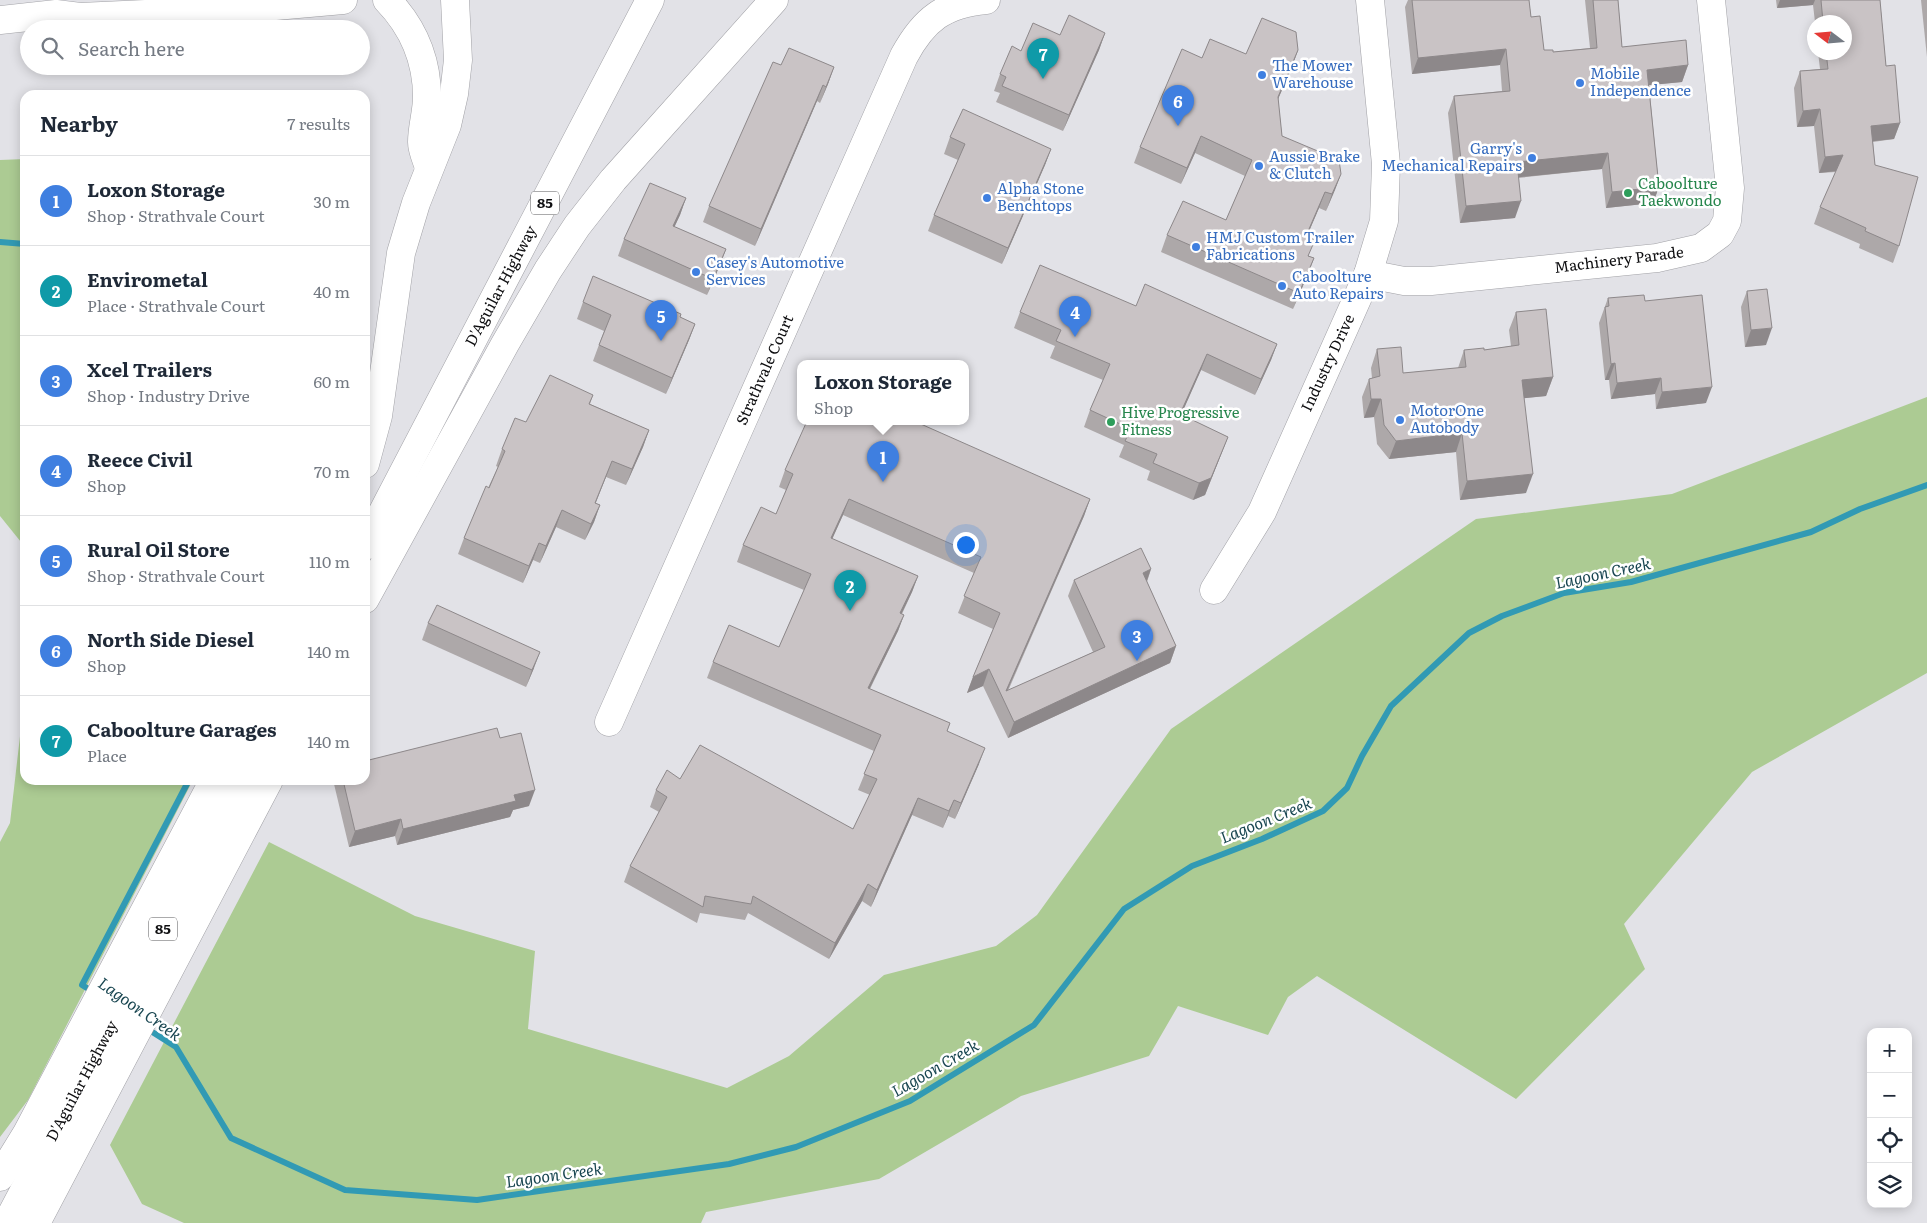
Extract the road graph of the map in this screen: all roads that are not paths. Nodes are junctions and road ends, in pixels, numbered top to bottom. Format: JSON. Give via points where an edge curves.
{"nodes":[{"id":1,"x":101,"y":0,"type":"edge"},
{"id":2,"x":343,"y":0,"type":"edge"},
{"id":3,"x":387,"y":0,"type":"edge"},
{"id":4,"x":455,"y":0,"type":"edge"},
{"id":5,"x":650,"y":0,"type":"edge"},
{"id":6,"x":774,"y":0,"type":"edge"},
{"id":7,"x":986,"y":0,"type":"edge"},
{"id":8,"x":1370,"y":0,"type":"edge"},
{"id":9,"x":1711,"y":0,"type":"edge"},
{"id":10,"x":755,"y":10,"type":"edge"},
{"id":11,"x":56,"y":14,"type":"junction"},
{"id":12,"x":0,"y":20,"type":"edge"},
{"id":13,"x":429,"y":168,"type":"junction"},
{"id":14,"x":1368,"y":274,"type":"junction"},
{"id":15,"x":370,"y":444,"type":"edge"},
{"id":16,"x":370,"y":536,"type":"edge"},
{"id":17,"x":370,"y":590,"type":"edge"},
{"id":18,"x":1214,"y":590,"type":"dead end"},
{"id":19,"x":609,"y":722,"type":"dead end"},
{"id":20,"x":211,"y":785,"type":"edge"},
{"id":21,"x":238,"y":785,"type":"edge"},
{"id":22,"x":266,"y":785,"type":"edge"},
{"id":23,"x":0,"y":1177,"type":"edge"},
{"id":24,"x":8,"y":1223,"type":"edge"},
{"id":25,"x":36,"y":1223,"type":"edge"}],
"edges":[{"from":1,"to":11,"type":"main road","via":[[80,3]]},
{"from":2,"to":11,"type":"main road","via":[[232,10],[80,17]]},
{"from":3,"to":13,"type":"main road","via":[[411,29],[419,49],[427,97],[422,143]]},
{"from":4,"to":13,"type":"main road","via":[[458,60],[454,94],[448,125]]},
{"from":5,"to":16,"type":"main road","name":"D'Aguilar Highway","number":"85"},
{"from":6,"to":10,"type":"main road"},
{"from":7,"to":19,"type":"main road","name":"Strathvale Court","via":[[958,5],[926,22],[904,56]]},
{"from":8,"to":14,"type":"main road","name":"Industry Drive","via":[[1386,164],[1386,195],[1384,220]]},
{"from":9,"to":14,"type":"main road","name":"Machinery Parade","via":[[1730,188],[1727,221],[1711,243],[1689,253],[1657,258],[1431,281]]},
{"from":10,"to":17,"type":"main road","via":[[577,226],[505,344]]},
{"from":11,"to":12,"type":"main road"},
{"from":13,"to":15,"type":"main road","via":[[402,253],[381,399]]},
{"from":14,"to":18,"type":"main road","name":"Industry Drive","via":[[1262,512]]},
{"from":20,"to":23,"type":"main road","via":[[27,1133]]},
{"from":21,"to":24,"type":"main road","name":"D'Aguilar Highway","number":"85"},
{"from":22,"to":25,"type":"main road"}]}
